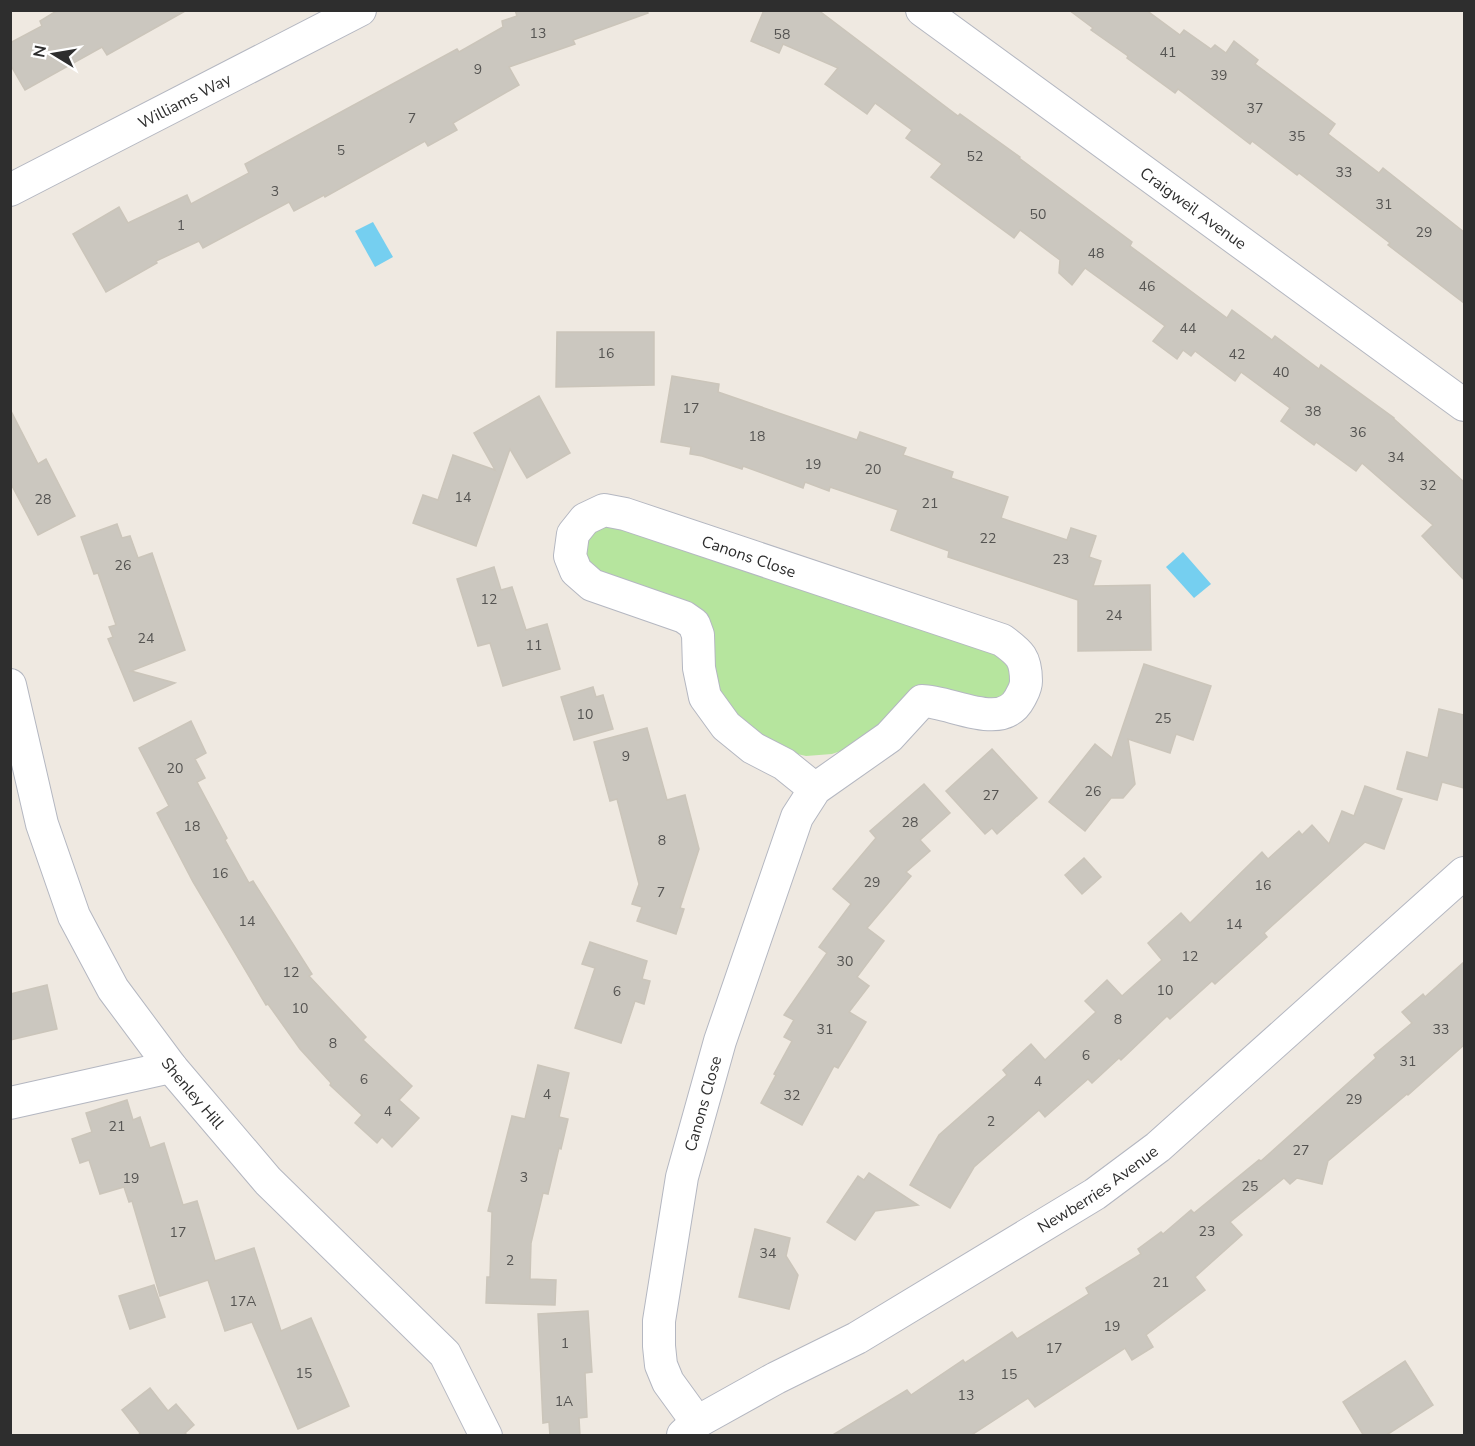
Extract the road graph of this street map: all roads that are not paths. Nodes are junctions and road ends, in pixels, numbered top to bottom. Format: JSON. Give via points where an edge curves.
{"nodes":[{"id":1,"x":360,"y":10,"type":"edge"},
{"id":2,"x":922,"y":10,"type":"edge"},
{"id":3,"x":10,"y":190,"type":"edge"},
{"id":4,"x":1464,"y":405,"type":"edge"},
{"id":5,"x":10,"y":685,"type":"edge"},
{"id":6,"x":815,"y":789,"type":"junction"},
{"id":7,"x":1464,"y":873,"type":"edge"},
{"id":8,"x":171,"y":1067,"type":"junction"},
{"id":9,"x":10,"y":1103,"type":"edge"},
{"id":10,"x":690,"y":1429,"type":"edge"},
{"id":11,"x":486,"y":1436,"type":"edge"}],
"edges":[{"from":1,"to":3,"type":"street","name":"Williams Way"},
{"from":2,"to":4,"type":"street","name":"Craigweil Avenue"},
{"from":5,"to":8,"type":"street","name":"Shenley Hill","via":[[42,824],[74,916],[113,988]]},
{"from":6,"to":6,"type":"street","name":"Canons Close","via":[[726,726],[705,697],[694,624],[592,585],[576,571],[570,556],[573,534],[585,519],[604,510],[624,514],[1002,640],[1019,652],[1026,667],[1026,687],[1016,705],[997,715],[922,701],[889,737]]},
{"from":6,"to":10,"type":"street","name":"Canons Close","via":[[797,817],[724,1030],[682,1177],[659,1321],[659,1346],[661,1365]]},
{"from":7,"to":10,"type":"street","name":"Newberries Avenue","via":[[1158,1147],[1095,1194],[857,1338],[776,1378]]},
{"from":8,"to":9,"type":"street"},
{"from":8,"to":11,"type":"street","name":"Shenley Hill","via":[[268,1181],[445,1354]]}]}
